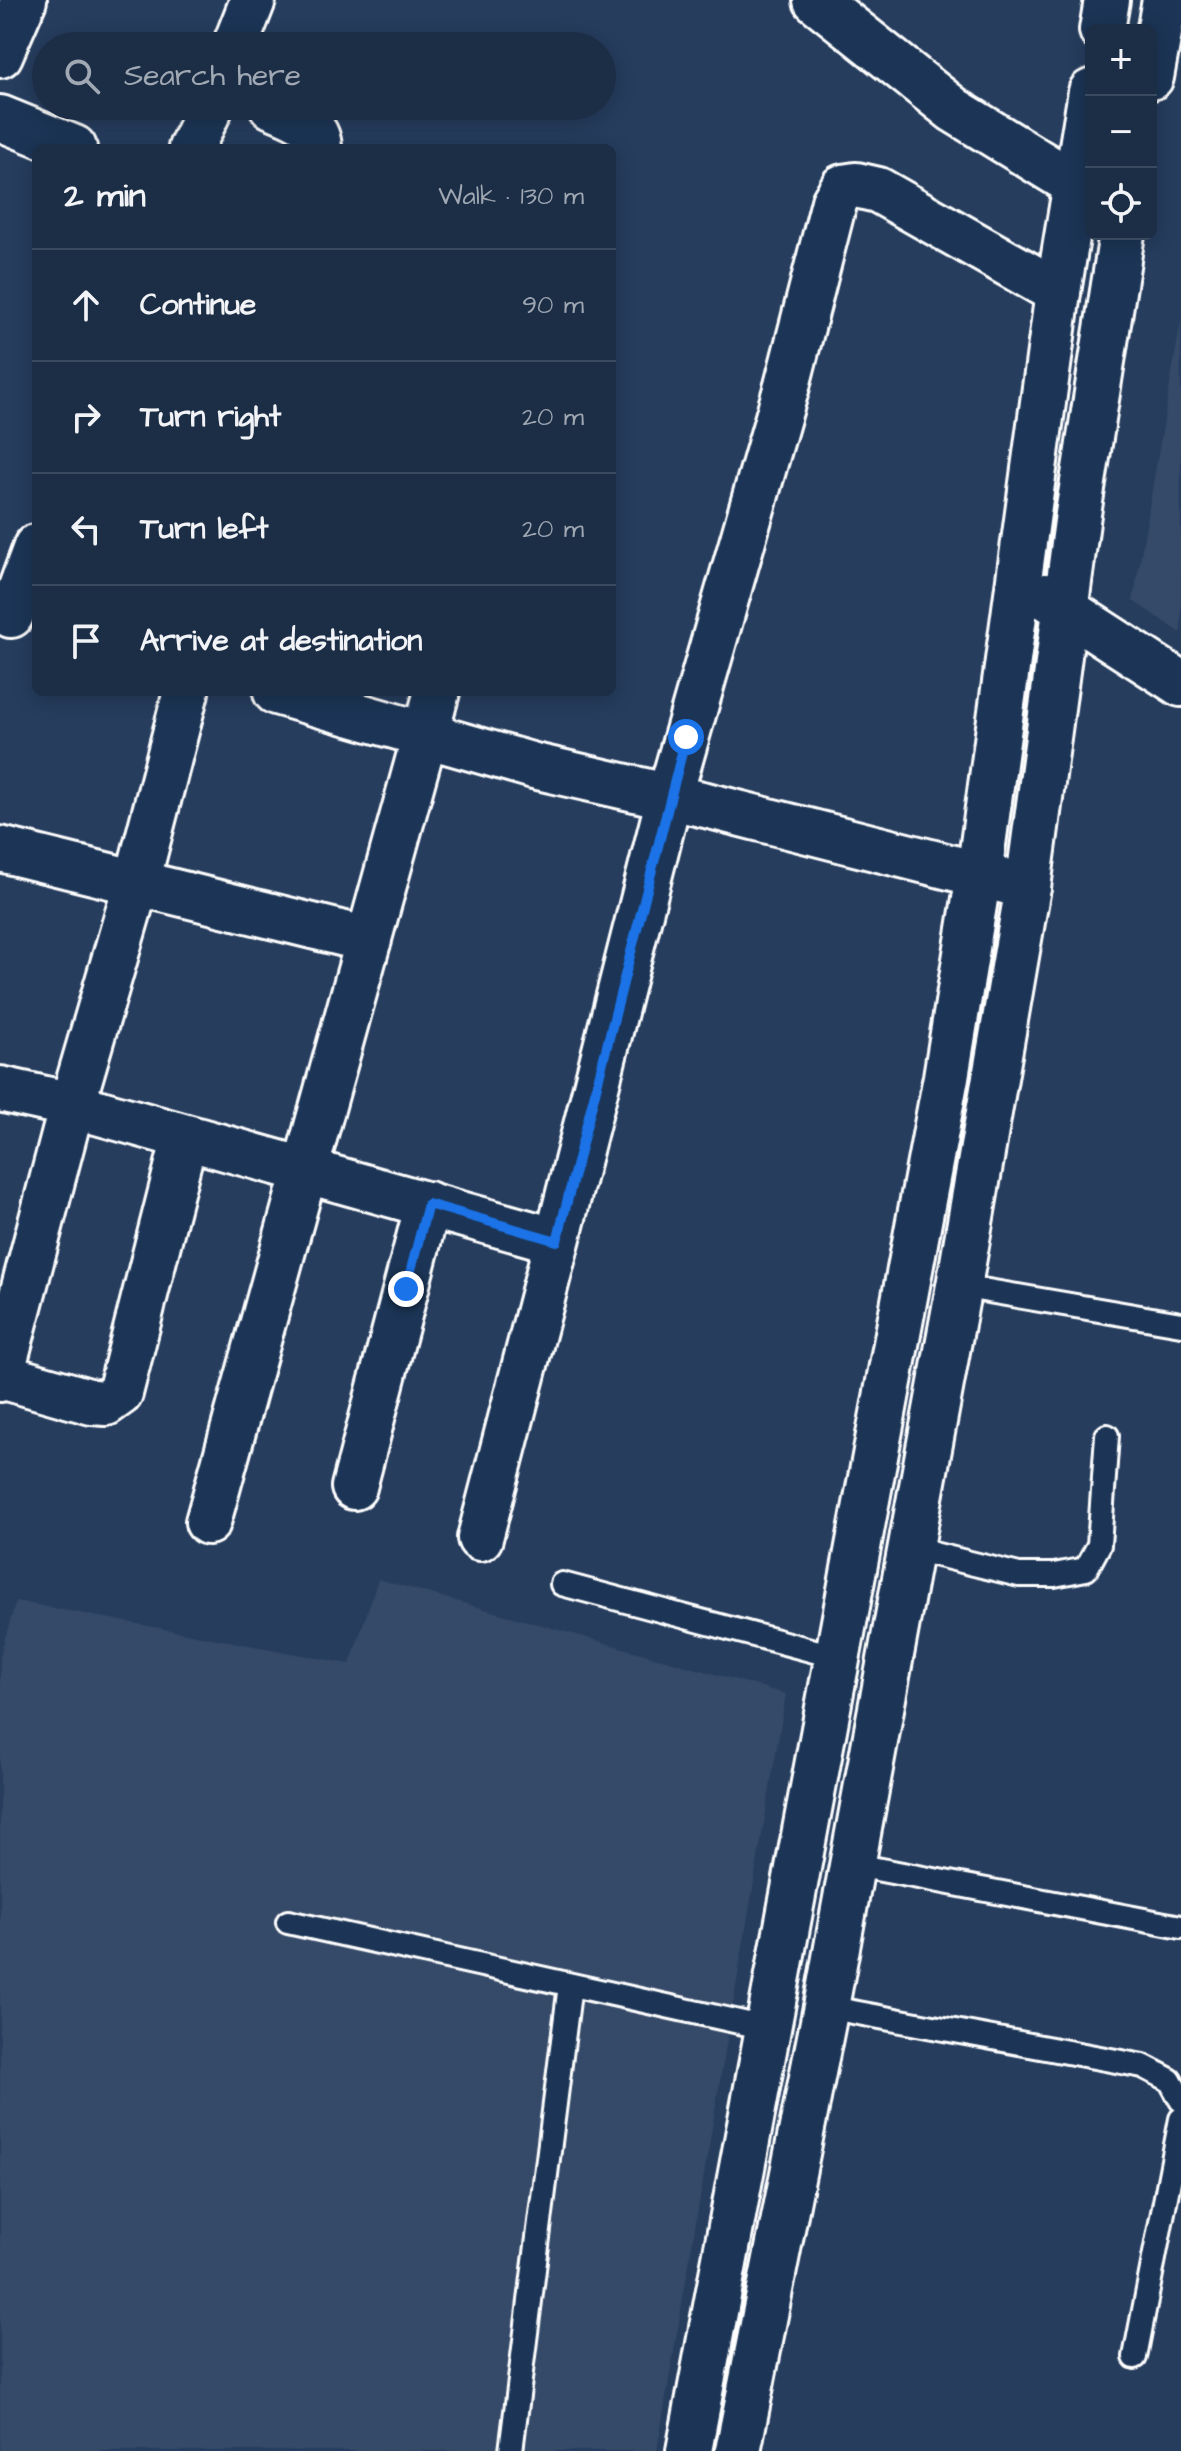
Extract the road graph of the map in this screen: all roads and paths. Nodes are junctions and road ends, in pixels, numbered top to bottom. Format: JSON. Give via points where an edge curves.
{"nodes":[{"id":1,"x":24,"y":0,"type":"edge"},
{"id":2,"x":253,"y":0,"type":"edge"},
{"id":3,"x":816,"y":0,"type":"edge"},
{"id":4,"x":1107,"y":0,"type":"edge"},
{"id":5,"x":1165,"y":0,"type":"edge"},
{"id":6,"x":1103,"y":24,"type":"edge"},
{"id":7,"x":240,"y":32,"type":"edge"},
{"id":8,"x":1157,"y":44,"type":"edge"},
{"id":9,"x":0,"y":55,"type":"edge"},
{"id":10,"x":1091,"y":96,"type":"edge"},
{"id":11,"x":0,"y":118,"type":"edge"},
{"id":12,"x":204,"y":120,"type":"edge"},
{"id":13,"x":304,"y":120,"type":"edge"},
{"id":14,"x":64,"y":144,"type":"edge"},
{"id":15,"x":193,"y":144,"type":"edge"},
{"id":16,"x":319,"y":144,"type":"edge"},
{"id":17,"x":1083,"y":189,"type":"edge"},
{"id":18,"x":1121,"y":240,"type":"edge"},
{"id":19,"x":1058,"y":292,"type":"junction"},
{"id":20,"x":32,"y":561,"type":"edge"},
{"id":21,"x":1020,"y":579,"type":"junction"},
{"id":22,"x":1065,"y":609,"type":"junction"},
{"id":23,"x":16,"y":617,"type":"edge"},
{"id":24,"x":1181,"y":684,"type":"edge"},
{"id":25,"x":185,"y":696,"type":"edge"},
{"id":26,"x":290,"y":696,"type":"edge"},
{"id":27,"x":436,"y":696,"type":"edge"},
{"id":28,"x":425,"y":736,"type":"junction"},
{"id":29,"x":669,"y":798,"type":"junction"},
{"id":30,"x":0,"y":849,"type":"edge"},
{"id":31,"x":979,"y":874,"type":"junction"},
{"id":32,"x":137,"y":882,"type":"junction"},
{"id":33,"x":1028,"y":887,"type":"junction"},
{"id":34,"x":369,"y":940,"type":"junction"},
{"id":35,"x":0,"y":1089,"type":"edge"},
{"id":36,"x":72,"y":1105,"type":"junction"},
{"id":37,"x":185,"y":1137,"type":"junction"},
{"id":38,"x":306,"y":1169,"type":"junction"},
{"id":39,"x":428,"y":1204,"type":"junction"},
{"id":40,"x":557,"y":1241,"type":"junction"},
{"id":41,"x":959,"y":1286,"type":"junction"},
{"id":42,"x":1181,"y":1324,"type":"edge"},
{"id":43,"x":0,"y":1378,"type":"edge"},
{"id":44,"x":1107,"y":1436,"type":"dead end"},
{"id":45,"x":354,"y":1487,"type":"dead end"},
{"id":46,"x":208,"y":1522,"type":"dead end"},
{"id":47,"x":480,"y":1538,"type":"dead end"},
{"id":48,"x":909,"y":1548,"type":"junction"},
{"id":49,"x":562,"y":1584,"type":"dead end"},
{"id":50,"x":837,"y":1657,"type":"junction"},
{"id":51,"x":850,"y":1864,"type":"junction"},
{"id":52,"x":288,"y":1922,"type":"dead end"},
{"id":53,"x":1181,"y":1927,"type":"edge"},
{"id":54,"x":570,"y":1985,"type":"junction"},
{"id":55,"x":826,"y":2007,"type":"junction"},
{"id":56,"x":766,"y":2028,"type":"junction"},
{"id":57,"x":1181,"y":2100,"type":"edge"},
{"id":58,"x":1181,"y":2119,"type":"edge"},
{"id":59,"x":1135,"y":2357,"type":"dead end"},
{"id":60,"x":511,"y":2451,"type":"edge"},
{"id":61,"x":689,"y":2451,"type":"edge"},
{"id":62,"x":738,"y":2451,"type":"edge"}],
"edges":[{"from":1,"to":9,"type":"street"},
{"from":2,"to":7,"type":"street"},
{"from":3,"to":17,"type":"street","via":[[954,110]]},
{"from":4,"to":6,"type":"street"},
{"from":5,"to":8,"type":"street"},
{"from":10,"to":17,"type":"street"},
{"from":11,"to":14,"type":"street"},
{"from":12,"to":15,"type":"street"},
{"from":13,"to":16,"type":"street"},
{"from":17,"to":19,"type":"street"},
{"from":18,"to":22,"type":"street"},
{"from":19,"to":21,"type":"street"},
{"from":19,"to":29,"type":"street","via":[[878,190],[843,187],[834,202]]},
{"from":20,"to":23,"type":"street"},
{"from":21,"to":22,"type":"street"},
{"from":21,"to":31,"type":"street"},
{"from":22,"to":24,"type":"street"},
{"from":22,"to":33,"type":"street"},
{"from":25,"to":32,"type":"street"},
{"from":26,"to":28,"type":"street"},
{"from":27,"to":28,"type":"street"},
{"from":28,"to":29,"type":"street"},
{"from":28,"to":34,"type":"street"},
{"from":29,"to":31,"type":"street"},
{"from":29,"to":40,"type":"street"},
{"from":30,"to":32,"type":"street"},
{"from":31,"to":33,"type":"street"},
{"from":31,"to":50,"type":"street"},
{"from":32,"to":34,"type":"street"},
{"from":32,"to":36,"type":"street"},
{"from":33,"to":41,"type":"street"},
{"from":34,"to":38,"type":"street"},
{"from":35,"to":36,"type":"street"},
{"from":36,"to":37,"type":"street"},
{"from":36,"to":43,"type":"street"},
{"from":37,"to":38,"type":"street"},
{"from":37,"to":43,"type":"street","via":[[120,1393],[106,1403],[92,1402]]},
{"from":38,"to":39,"type":"street"},
{"from":38,"to":46,"type":"street"},
{"from":39,"to":40,"type":"street"},
{"from":39,"to":45,"type":"street"},
{"from":40,"to":47,"type":"street"},
{"from":41,"to":42,"type":"lane"},
{"from":41,"to":48,"type":"street"},
{"from":44,"to":48,"type":"lane","via":[[1099,1545],[1086,1569],[1019,1575]]},
{"from":48,"to":51,"type":"street"},
{"from":49,"to":50,"type":"lane"},
{"from":50,"to":56,"type":"street"},
{"from":51,"to":53,"type":"lane"},
{"from":51,"to":55,"type":"street"},
{"from":52,"to":54,"type":"lane"},
{"from":54,"to":56,"type":"lane"},
{"from":54,"to":60,"type":"lane"},
{"from":55,"to":57,"type":"lane","via":[[1143,2066],[1170,2080]]},
{"from":55,"to":62,"type":"street"},
{"from":56,"to":61,"type":"street"},
{"from":58,"to":59,"type":"lane"}]}
